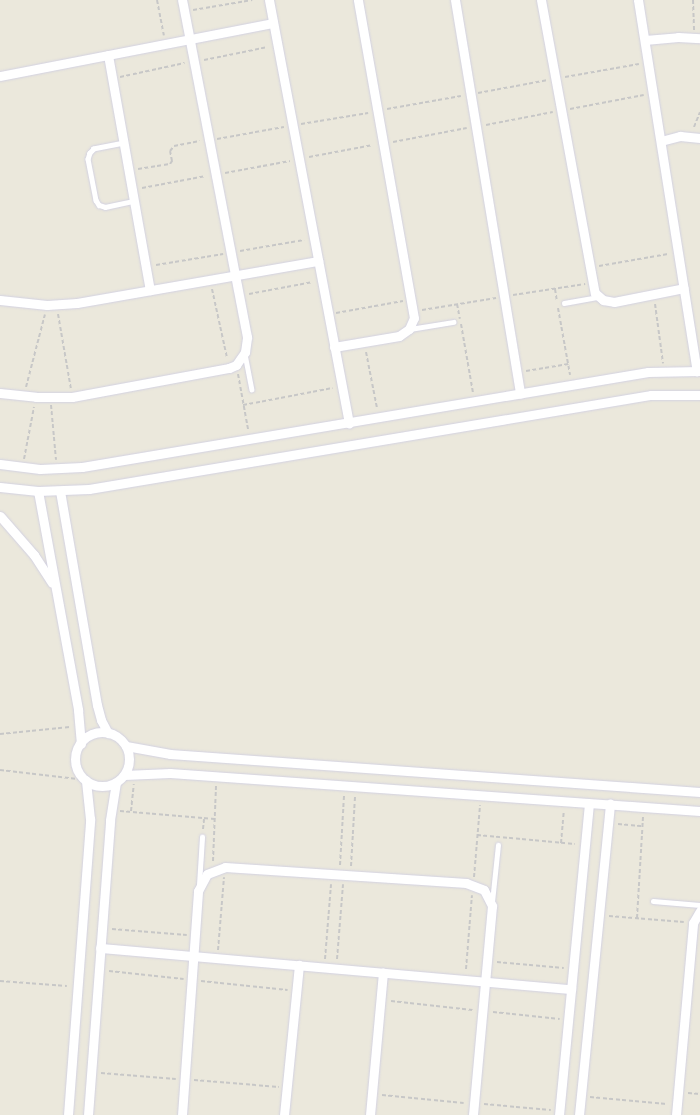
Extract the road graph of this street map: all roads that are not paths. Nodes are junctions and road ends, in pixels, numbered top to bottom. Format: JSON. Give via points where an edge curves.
{"nodes":[{"id":1,"x":182,"y":0,"type":"edge"},
{"id":2,"x":269,"y":0,"type":"edge"},
{"id":3,"x":358,"y":0,"type":"edge"},
{"id":4,"x":455,"y":0,"type":"edge"},
{"id":5,"x":542,"y":0,"type":"edge"},
{"id":6,"x":638,"y":0,"type":"edge"},
{"id":7,"x":273,"y":23,"type":"junction"},
{"id":8,"x":697,"y":37,"type":"edge"},
{"id":9,"x":189,"y":39,"type":"junction"},
{"id":10,"x":645,"y":40,"type":"junction"},
{"id":11,"x":108,"y":55,"type":"junction"},
{"id":12,"x":0,"y":76,"type":"edge"},
{"id":13,"x":695,"y":137,"type":"edge"},
{"id":14,"x":661,"y":141,"type":"junction"},
{"id":15,"x":124,"y":143,"type":"junction"},
{"id":16,"x":134,"y":201,"type":"junction"},
{"id":17,"x":318,"y":261,"type":"junction"},
{"id":18,"x":235,"y":275,"type":"junction"},
{"id":19,"x":684,"y":288,"type":"junction"},
{"id":20,"x":150,"y":290,"type":"junction"},
{"id":21,"x":598,"y":297,"type":"junction"},
{"id":22,"x":0,"y":300,"type":"edge"},
{"id":23,"x":564,"y":303,"type":"dead end"},
{"id":24,"x":453,"y":322,"type":"dead end"},
{"id":25,"x":409,"y":329,"type":"junction"},
{"id":26,"x":334,"y":347,"type":"junction"},
{"id":27,"x":245,"y":352,"type":"junction"},
{"id":28,"x":698,"y":371,"type":"edge"},
{"id":29,"x":252,"y":389,"type":"dead end"},
{"id":30,"x":0,"y":393,"type":"edge"},
{"id":31,"x":520,"y":394,"type":"junction"},
{"id":32,"x":700,"y":395,"type":"edge"},
{"id":33,"x":349,"y":424,"type":"junction"},
{"id":34,"x":0,"y":464,"type":"edge"},
{"id":35,"x":0,"y":487,"type":"edge"},
{"id":36,"x":38,"y":491,"type":"junction"},
{"id":37,"x":60,"y":491,"type":"junction"},
{"id":38,"x":0,"y":516,"type":"edge"},
{"id":39,"x":56,"y":589,"type":"junction"},
{"id":40,"x":108,"y":733,"type":"junction"},
{"id":41,"x":80,"y":744,"type":"junction"},
{"id":42,"x":126,"y":746,"type":"junction"},
{"id":43,"x":124,"y":775,"type":"junction"},
{"id":44,"x":86,"y":780,"type":"junction"},
{"id":45,"x":116,"y":782,"type":"junction"},
{"id":46,"x":700,"y":792,"type":"edge"},
{"id":47,"x":590,"y":803,"type":"junction"},
{"id":48,"x":610,"y":804,"type":"junction"},
{"id":49,"x":700,"y":811,"type":"edge"},
{"id":50,"x":202,"y":837,"type":"road end"},
{"id":51,"x":498,"y":845,"type":"dead end"},
{"id":52,"x":198,"y":891,"type":"junction"},
{"id":53,"x":653,"y":901,"type":"dead end"},
{"id":54,"x":492,"y":906,"type":"junction"},
{"id":55,"x":700,"y":906,"type":"edge"},
{"id":56,"x":700,"y":911,"type":"edge"},
{"id":57,"x":100,"y":948,"type":"junction"},
{"id":58,"x":194,"y":956,"type":"junction"},
{"id":59,"x":299,"y":965,"type":"junction"},
{"id":60,"x":383,"y":973,"type":"junction"},
{"id":61,"x":485,"y":982,"type":"junction"},
{"id":62,"x":571,"y":989,"type":"junction"},
{"id":63,"x":68,"y":1115,"type":"edge"},
{"id":64,"x":88,"y":1115,"type":"edge"},
{"id":65,"x":182,"y":1115,"type":"edge"},
{"id":66,"x":284,"y":1115,"type":"edge"},
{"id":67,"x":370,"y":1115,"type":"edge"},
{"id":68,"x":473,"y":1115,"type":"edge"},
{"id":69,"x":559,"y":1115,"type":"edge"},
{"id":70,"x":579,"y":1115,"type":"edge"},
{"id":71,"x":676,"y":1115,"type":"edge"}],
"edges":[{"from":1,"to":9,"type":"street"},
{"from":2,"to":7,"type":"street"},
{"from":3,"to":25,"type":"street","via":[[415,311]]},
{"from":4,"to":31,"type":"street"},
{"from":5,"to":21,"type":"street","via":[[589,268]]},
{"from":6,"to":10,"type":"street"},
{"from":7,"to":9,"type":"street"},
{"from":7,"to":17,"type":"street"},
{"from":8,"to":10,"type":"street"},
{"from":9,"to":11,"type":"street"},
{"from":9,"to":18,"type":"street"},
{"from":10,"to":14,"type":"street"},
{"from":11,"to":12,"type":"street"},
{"from":11,"to":15,"type":"street"},
{"from":13,"to":14,"type":"street"},
{"from":14,"to":19,"type":"street"},
{"from":15,"to":16,"type":"street"},
{"from":15,"to":16,"type":"lane","via":[[94,149],[88,159],[97,203],[102,206]]},
{"from":16,"to":20,"type":"street"},
{"from":17,"to":18,"type":"street"},
{"from":17,"to":26,"type":"street"},
{"from":18,"to":20,"type":"street"},
{"from":18,"to":27,"type":"street","via":[[247,337]]},
{"from":19,"to":21,"type":"street","via":[[614,302]]},
{"from":19,"to":28,"type":"street"},
{"from":20,"to":22,"type":"street","via":[[52,305]]},
{"from":21,"to":23,"type":"lane"},
{"from":24,"to":25,"type":"lane"},
{"from":25,"to":26,"type":"street","via":[[399,336]]},
{"from":26,"to":33,"type":"street"},
{"from":27,"to":29,"type":"lane"},
{"from":27,"to":30,"type":"street","via":[[232,366],[72,396],[36,398]]},
{"from":28,"to":31,"type":"street","via":[[664,370]]},
{"from":31,"to":33,"type":"street"},
{"from":32,"to":37,"type":"street","via":[[651,395],[89,489]]},
{"from":33,"to":34,"type":"street","via":[[82,467],[22,468]]},
{"from":35,"to":36,"type":"street"},
{"from":36,"to":37,"type":"street"},
{"from":36,"to":39,"type":"street"},
{"from":37,"to":40,"type":"street","via":[[97,705]]},
{"from":38,"to":39,"type":"street","via":[[34,555]]},
{"from":39,"to":41,"type":"street","via":[[80,726]]},
{"from":40,"to":41,"type":"street","via":[[93,734]]},
{"from":40,"to":42,"type":"street","via":[[118,737]]},
{"from":41,"to":44,"type":"street","via":[[76,760],[79,772]]},
{"from":42,"to":43,"type":"street","via":[[129,764]]},
{"from":42,"to":46,"type":"street","via":[[170,754]]},
{"from":43,"to":45,"type":"street"},
{"from":43,"to":47,"type":"street","via":[[170,773]]},
{"from":44,"to":45,"type":"street","via":[[98,785]]},
{"from":44,"to":63,"type":"street","via":[[90,818]]},
{"from":45,"to":57,"type":"street","via":[[110,811]]},
{"from":47,"to":48,"type":"street"},
{"from":47,"to":62,"type":"street"},
{"from":48,"to":49,"type":"street"},
{"from":48,"to":70,"type":"street"},
{"from":50,"to":52,"type":"lane"},
{"from":51,"to":54,"type":"lane"},
{"from":52,"to":54,"type":"street","via":[[212,870],[225,867],[473,884],[488,894]]},
{"from":52,"to":58,"type":"street"},
{"from":53,"to":55,"type":"lane"},
{"from":54,"to":61,"type":"street"},
{"from":56,"to":71,"type":"street","via":[[693,923]]},
{"from":57,"to":58,"type":"street"},
{"from":57,"to":64,"type":"street"},
{"from":58,"to":59,"type":"street"},
{"from":58,"to":65,"type":"street"},
{"from":59,"to":60,"type":"street"},
{"from":59,"to":66,"type":"street"},
{"from":60,"to":61,"type":"street"},
{"from":60,"to":67,"type":"street"},
{"from":61,"to":62,"type":"street"},
{"from":61,"to":68,"type":"street"},
{"from":62,"to":69,"type":"street"}]}
